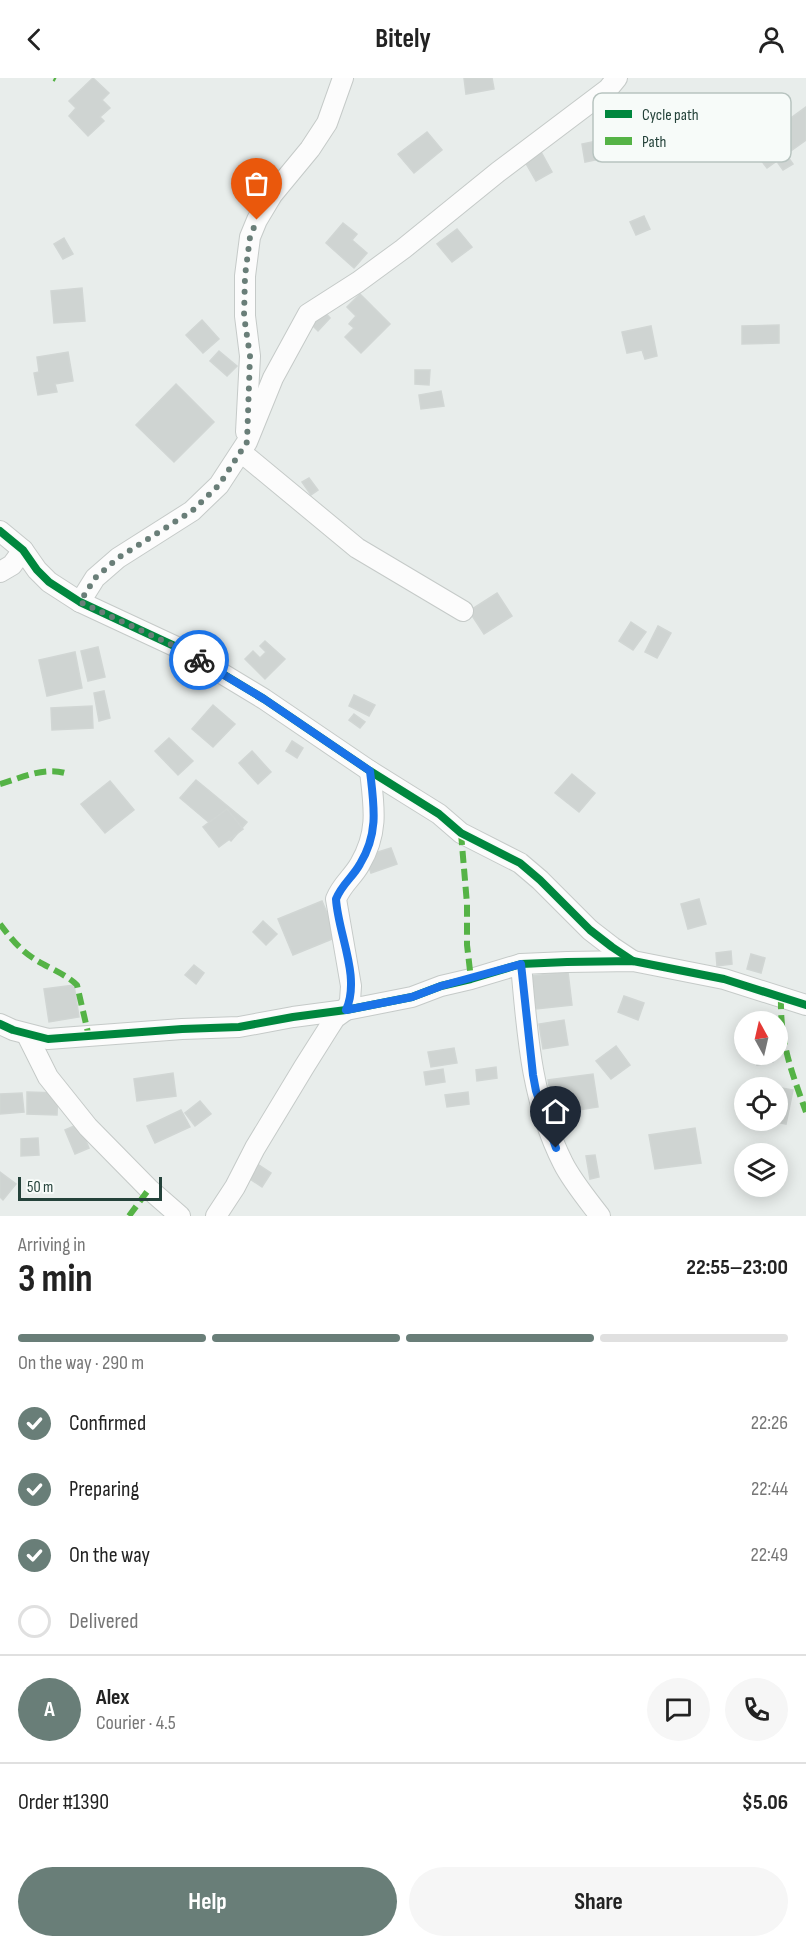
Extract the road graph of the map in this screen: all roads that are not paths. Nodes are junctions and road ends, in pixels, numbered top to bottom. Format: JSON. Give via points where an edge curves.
{"nodes":[{"id":1,"x":343,"y":78,"type":"edge"},
{"id":2,"x":616,"y":78,"type":"edge"},
{"id":3,"x":603,"y":93,"type":"edge"},
{"id":4,"x":593,"y":100,"type":"edge"},
{"id":5,"x":244,"y":447,"type":"junction"},
{"id":6,"x":0,"y":531,"type":"edge"},
{"id":7,"x":23,"y":550,"type":"junction"},
{"id":8,"x":0,"y":572,"type":"edge"},
{"id":9,"x":80,"y":602,"type":"junction"},
{"id":10,"x":463,"y":610,"type":"dead end"},
{"id":11,"x":370,"y":771,"type":"junction"},
{"id":12,"x":633,"y":961,"type":"junction"},
{"id":13,"x":521,"y":964,"type":"junction"},
{"id":14,"x":806,"y":1005,"type":"edge"},
{"id":15,"x":346,"y":1010,"type":"junction"},
{"id":16,"x":0,"y":1024,"type":"edge"},
{"id":17,"x":27,"y":1035,"type":"junction"},
{"id":18,"x":180,"y":1216,"type":"edge"},
{"id":19,"x":216,"y":1216,"type":"edge"},
{"id":20,"x":600,"y":1216,"type":"edge"}],
"edges":[{"from":1,"to":5,"type":"street","via":[[327,123],[272,195],[250,237],[245,276],[244,316],[250,356]]},
{"from":2,"to":3,"type":"street"},
{"from":4,"to":5,"type":"street","via":[[403,249],[308,314],[273,378]]},
{"from":5,"to":9,"type":"street","via":[[219,485],[192,511],[118,558],[95,578]]},
{"from":5,"to":10,"type":"street","via":[[357,548]]},
{"from":6,"to":7,"type":"street"},
{"from":7,"to":8,"type":"street","via":[[12,565]]},
{"from":7,"to":9,"type":"street","via":[[49,582]]},
{"from":9,"to":11,"type":"street","via":[[183,650]]},
{"from":11,"to":12,"type":"street","via":[[439,814],[460,833],[520,863],[590,930]]},
{"from":11,"to":15,"type":"street","via":[[375,821],[370,843],[360,866],[341,887],[336,899],[351,986]]},
{"from":12,"to":13,"type":"street"},
{"from":12,"to":14,"type":"street","via":[[724,979]]},
{"from":13,"to":15,"type":"street","via":[[412,997]]},
{"from":13,"to":20,"type":"street","via":[[536,1091],[563,1164]]},
{"from":15,"to":17,"type":"street","via":[[239,1027],[48,1039]]},
{"from":15,"to":19,"type":"street","via":[[336,1018],[304,1067]]},
{"from":16,"to":17,"type":"street"},
{"from":17,"to":18,"type":"street","via":[[48,1077],[88,1127]]}]}
